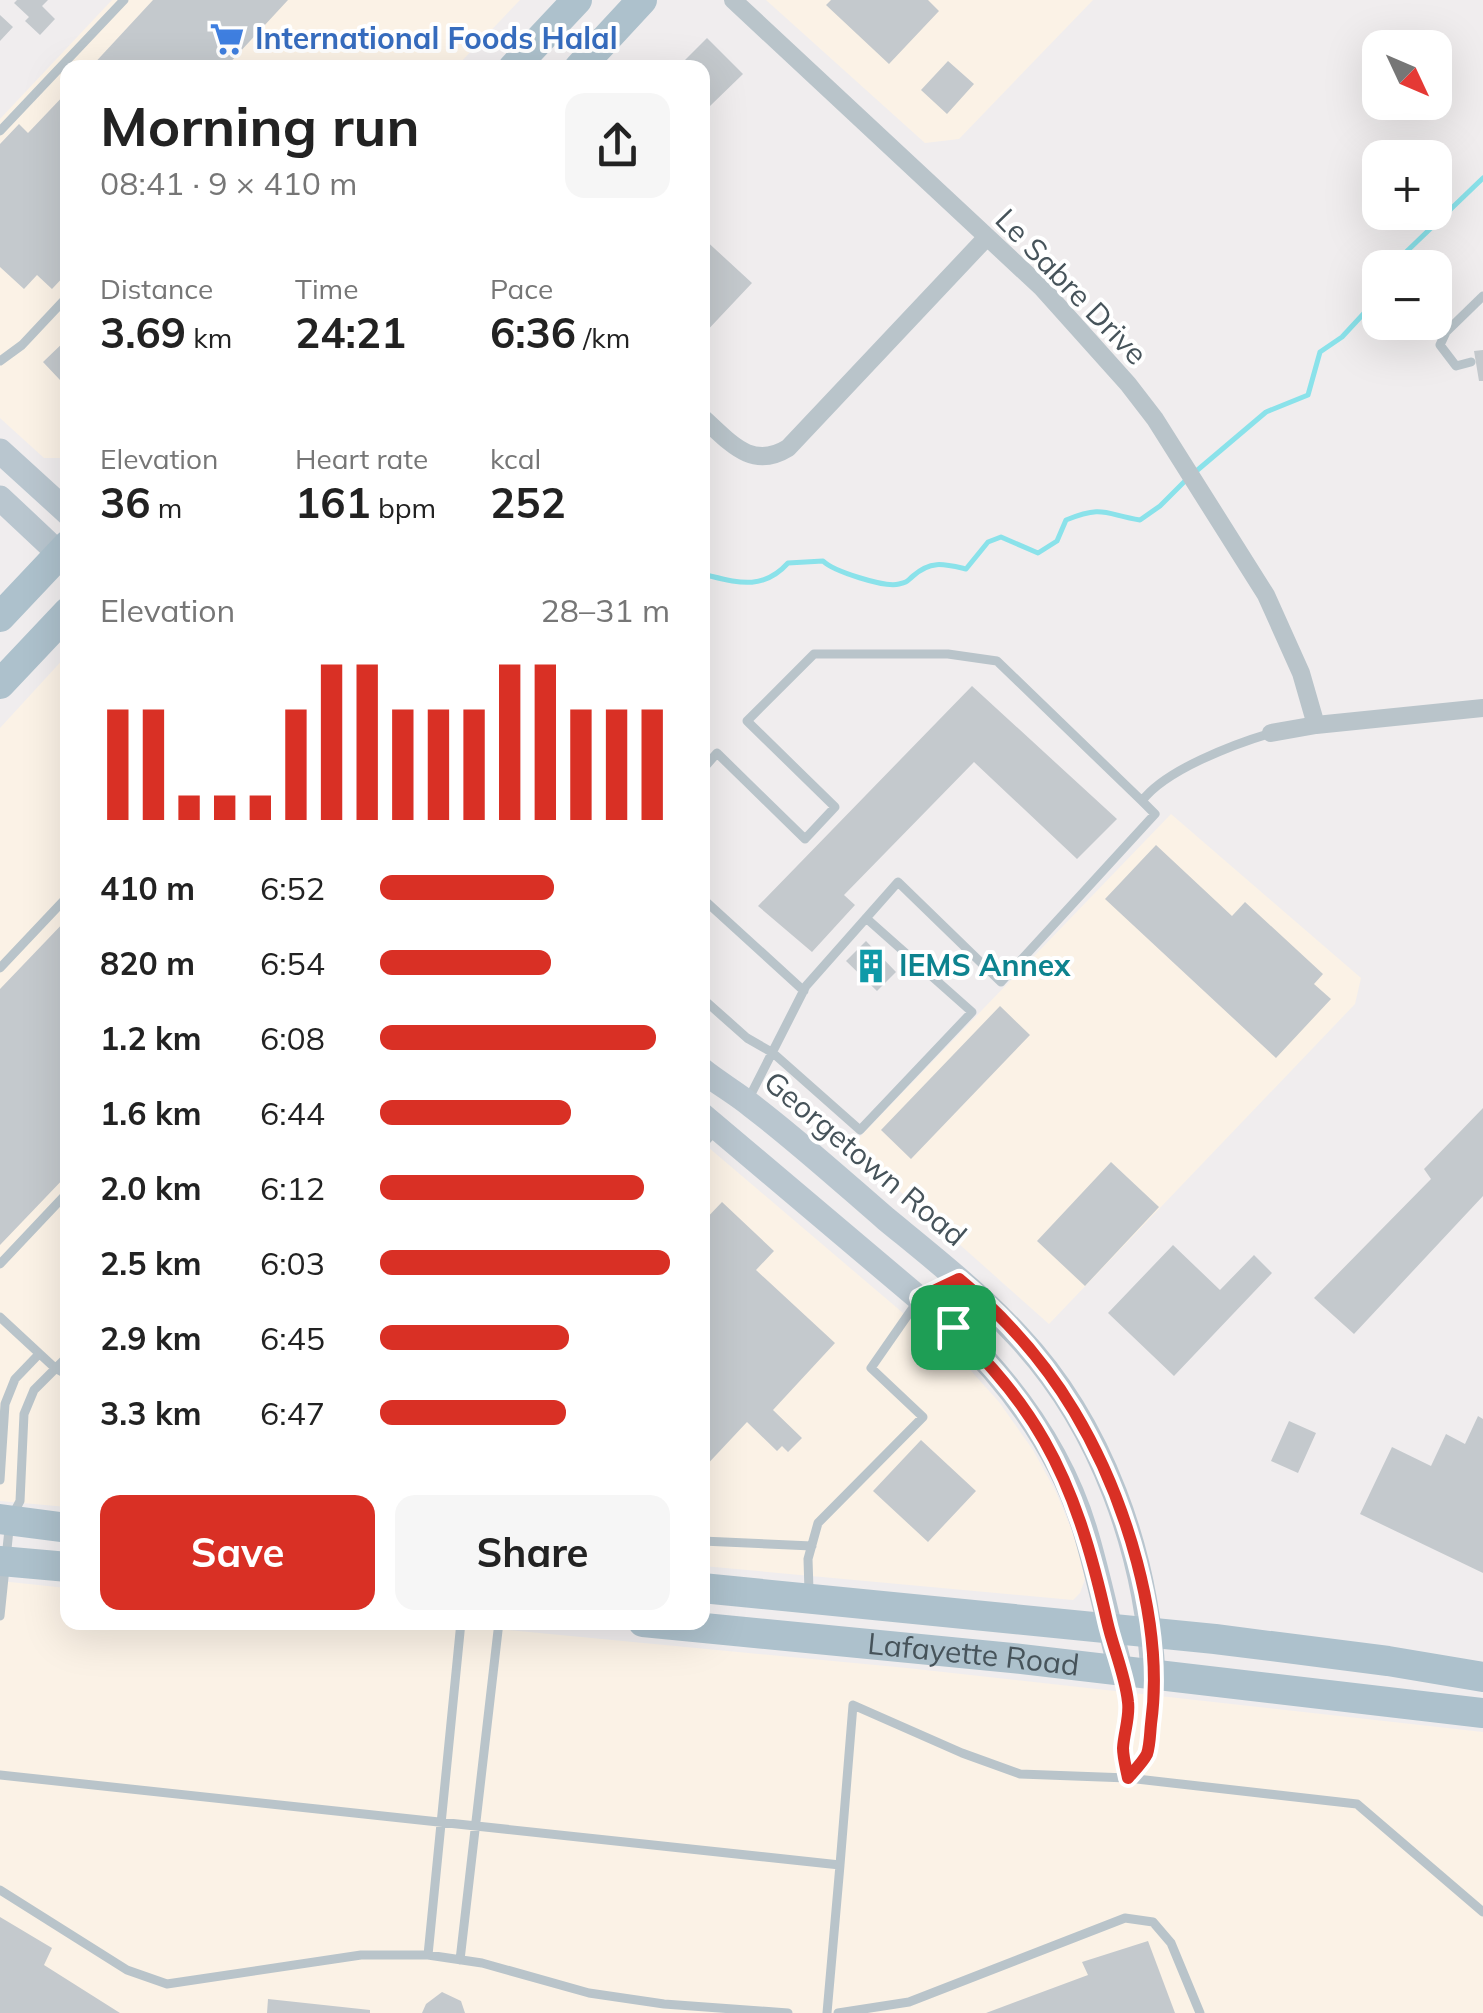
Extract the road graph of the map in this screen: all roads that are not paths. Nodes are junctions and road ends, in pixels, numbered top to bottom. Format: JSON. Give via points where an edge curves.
{"nodes":[{"id":1,"x":124,"y":0,"type":"edge"},
{"id":2,"x":577,"y":0,"type":"edge"},
{"id":3,"x":642,"y":0,"type":"edge"},
{"id":4,"x":733,"y":0,"type":"edge"},
{"id":5,"x":67,"y":60,"type":"edge"},
{"id":6,"x":521,"y":60,"type":"edge"},
{"id":7,"x":586,"y":60,"type":"edge"},
{"id":8,"x":60,"y":68,"type":"edge"},
{"id":9,"x":0,"y":131,"type":"edge"},
{"id":10,"x":986,"y":238,"type":"junction"},
{"id":11,"x":1483,"y":296,"type":"edge"},
{"id":12,"x":60,"y":305,"type":"edge"},
{"id":13,"x":0,"y":361,"type":"edge"},
{"id":14,"x":1472,"y":362,"type":"dead end"},
{"id":15,"x":710,"y":424,"type":"edge"},
{"id":16,"x":0,"y":451,"type":"edge"},
{"id":17,"x":0,"y":498,"type":"edge"},
{"id":18,"x":60,"y":506,"type":"edge"},
{"id":19,"x":60,"y":549,"type":"edge"},
{"id":20,"x":60,"y":558,"type":"edge"},
{"id":21,"x":0,"y":617,"type":"edge"},
{"id":22,"x":60,"y":620,"type":"edge"},
{"id":23,"x":0,"y":684,"type":"edge"},
{"id":24,"x":1483,"y":708,"type":"edge"},
{"id":25,"x":1316,"y":725,"type":"junction"},
{"id":26,"x":1271,"y":733,"type":"joint"},
{"id":27,"x":710,"y":761,"type":"edge"},
{"id":28,"x":1142,"y":801,"type":"junction"},
{"id":29,"x":60,"y":904,"type":"edge"},
{"id":30,"x":710,"y":905,"type":"edge"},
{"id":31,"x":866,"y":918,"type":"junction"},
{"id":32,"x":0,"y":968,"type":"edge"},
{"id":33,"x":804,"y":991,"type":"junction"},
{"id":34,"x":710,"y":1005,"type":"edge"},
{"id":35,"x":773,"y":1053,"type":"junction"},
{"id":36,"x":710,"y":1076,"type":"edge"},
{"id":37,"x":747,"y":1102,"type":"junction"},
{"id":38,"x":710,"y":1131,"type":"edge"},
{"id":39,"x":60,"y":1200,"type":"edge"},
{"id":40,"x":0,"y":1264,"type":"edge"},
{"id":41,"x":962,"y":1276,"type":"junction"},
{"id":42,"x":919,"y":1298,"type":"junction"},
{"id":43,"x":0,"y":1317,"type":"edge"},
{"id":44,"x":39,"y":1354,"type":"junction"},
{"id":45,"x":60,"y":1363,"type":"edge"},
{"id":46,"x":55,"y":1368,"type":"junction"},
{"id":47,"x":60,"y":1371,"type":"edge"},
{"id":48,"x":0,"y":1480,"type":"edge"},
{"id":49,"x":5,"y":1516,"type":"edge"},
{"id":50,"x":60,"y":1526,"type":"edge"},
{"id":51,"x":710,"y":1541,"type":"edge"},
{"id":52,"x":812,"y":1546,"type":"junction"},
{"id":53,"x":3,"y":1561,"type":"edge"},
{"id":54,"x":60,"y":1566,"type":"edge"},
{"id":55,"x":710,"y":1589,"type":"edge"},
{"id":56,"x":810,"y":1599,"type":"junction"},
{"id":57,"x":0,"y":1616,"type":"edge"},
{"id":58,"x":1109,"y":1628,"type":"junction"},
{"id":59,"x":710,"y":1629,"type":"edge"},
{"id":60,"x":460,"y":1630,"type":"edge"},
{"id":61,"x":498,"y":1630,"type":"edge"},
{"id":62,"x":1151,"y":1633,"type":"junction"},
{"id":63,"x":1121,"y":1671,"type":"junction"},
{"id":64,"x":1153,"y":1675,"type":"junction"},
{"id":65,"x":1483,"y":1677,"type":"edge"},
{"id":66,"x":1483,"y":1713,"type":"edge"},
{"id":67,"x":0,"y":1775,"type":"edge"},
{"id":68,"x":1128,"y":1778,"type":"junction"},
{"id":69,"x":442,"y":1822,"type":"junction"},
{"id":70,"x":475,"y":1826,"type":"junction"},
{"id":71,"x":840,"y":1865,"type":"junction"},
{"id":72,"x":0,"y":1890,"type":"edge"},
{"id":73,"x":1483,"y":1912,"type":"edge"},
{"id":74,"x":428,"y":1955,"type":"junction"},
{"id":75,"x":460,"y":1960,"type":"junction"},
{"id":76,"x":788,"y":2013,"type":"edge"},
{"id":77,"x":826,"y":2013,"type":"edge"},
{"id":78,"x":838,"y":2013,"type":"edge"},
{"id":79,"x":1200,"y":2013,"type":"edge"}],
"edges":[{"from":1,"to":5,"type":"lane"},
{"from":2,"to":6,"type":"main road"},
{"from":3,"to":7,"type":"main road"},
{"from":4,"to":10,"type":"street","name":"Le Sabre Drive"},
{"from":8,"to":9,"type":"lane"},
{"from":10,"to":15,"type":"street","via":[[788,448],[760,458]]},
{"from":10,"to":25,"type":"street","name":"Le Sabre Drive","via":[[1042,288],[1145,405],[1281,626]]},
{"from":11,"to":14,"type":"lane","via":[[1440,345],[1456,366]]},
{"from":12,"to":13,"type":"lane"},
{"from":16,"to":18,"type":"main road"},
{"from":17,"to":19,"type":"main road"},
{"from":20,"to":21,"type":"main road"},
{"from":22,"to":23,"type":"main road"},
{"from":24,"to":25,"type":"street"},
{"from":25,"to":26,"type":"street"},
{"from":26,"to":28,"type":"lane","via":[[1230,745],[1152,788]]},
{"from":27,"to":28,"type":"lane","via":[[717,753],[806,839],[835,807],[748,721],[814,654],[948,654],[997,661]]},
{"from":28,"to":31,"type":"lane","via":[[1156,814],[1001,982],[898,882]]},
{"from":29,"to":32,"type":"lane"},
{"from":30,"to":33,"type":"lane"},
{"from":31,"to":33,"type":"lane"},
{"from":31,"to":35,"type":"lane","via":[[972,1012],[860,1130]]},
{"from":33,"to":35,"type":"lane"},
{"from":34,"to":35,"type":"lane"},
{"from":35,"to":37,"type":"lane"},
{"from":36,"to":37,"type":"main road","name":"Georgetown Road"},
{"from":37,"to":41,"type":"main road","name":"Georgetown Road"},
{"from":38,"to":42,"type":"main road"},
{"from":39,"to":40,"type":"lane"},
{"from":41,"to":42,"type":"lane"},
{"from":41,"to":62,"type":"main road","name":"Georgetown Road","via":[[1021,1338],[1080,1421],[1126,1528]]},
{"from":42,"to":52,"type":"lane","via":[[871,1368],[923,1418],[818,1523]]},
{"from":42,"to":58,"type":"main road","via":[[979,1352],[1042,1435],[1076,1505]]},
{"from":43,"to":44,"type":"lane"},
{"from":44,"to":46,"type":"lane"},
{"from":44,"to":48,"type":"lane","via":[[15,1379],[4,1404]]},
{"from":45,"to":46,"type":"lane"},
{"from":46,"to":47,"type":"lane"},
{"from":46,"to":49,"type":"lane","via":[[34,1390],[24,1414],[20,1501]]},
{"from":49,"to":50,"type":"main road"},
{"from":49,"to":53,"type":"lane"},
{"from":51,"to":52,"type":"lane"},
{"from":52,"to":56,"type":"lane"},
{"from":53,"to":54,"type":"main road"},
{"from":53,"to":57,"type":"lane"},
{"from":55,"to":56,"type":"main road","name":"Lafayette Road"},
{"from":56,"to":58,"type":"main road","name":"Lafayette Road"},
{"from":58,"to":62,"type":"main road","name":"Lafayette Road"},
{"from":58,"to":63,"type":"main road"},
{"from":59,"to":63,"type":"main road","name":"Lafayette Road"},
{"from":60,"to":69,"type":"lane"},
{"from":61,"to":70,"type":"lane"},
{"from":62,"to":64,"type":"main road","name":"Georgetown Road"},
{"from":62,"to":65,"type":"main road","name":"Lafayette Road"},
{"from":63,"to":64,"type":"main road","name":"Lafayette Road"},
{"from":63,"to":68,"type":"lane"},
{"from":64,"to":66,"type":"main road","name":"Lafayette Road"},
{"from":64,"to":68,"type":"lane","via":[[1147,1754]]},
{"from":67,"to":69,"type":"lane"},
{"from":68,"to":71,"type":"lane","via":[[1020,1774],[853,1705]]},
{"from":68,"to":73,"type":"lane","via":[[1357,1804]]},
{"from":69,"to":70,"type":"lane"},
{"from":69,"to":74,"type":"lane"},
{"from":70,"to":71,"type":"lane"},
{"from":70,"to":75,"type":"lane"},
{"from":71,"to":77,"type":"lane"},
{"from":72,"to":74,"type":"lane","via":[[127,1970],[167,1984],[361,1956]]},
{"from":74,"to":75,"type":"lane"},
{"from":75,"to":76,"type":"lane","via":[[589,1993]]},
{"from":78,"to":79,"type":"lane","via":[[909,2002],[1125,1918],[1153,1922],[1171,1943]]}]}
